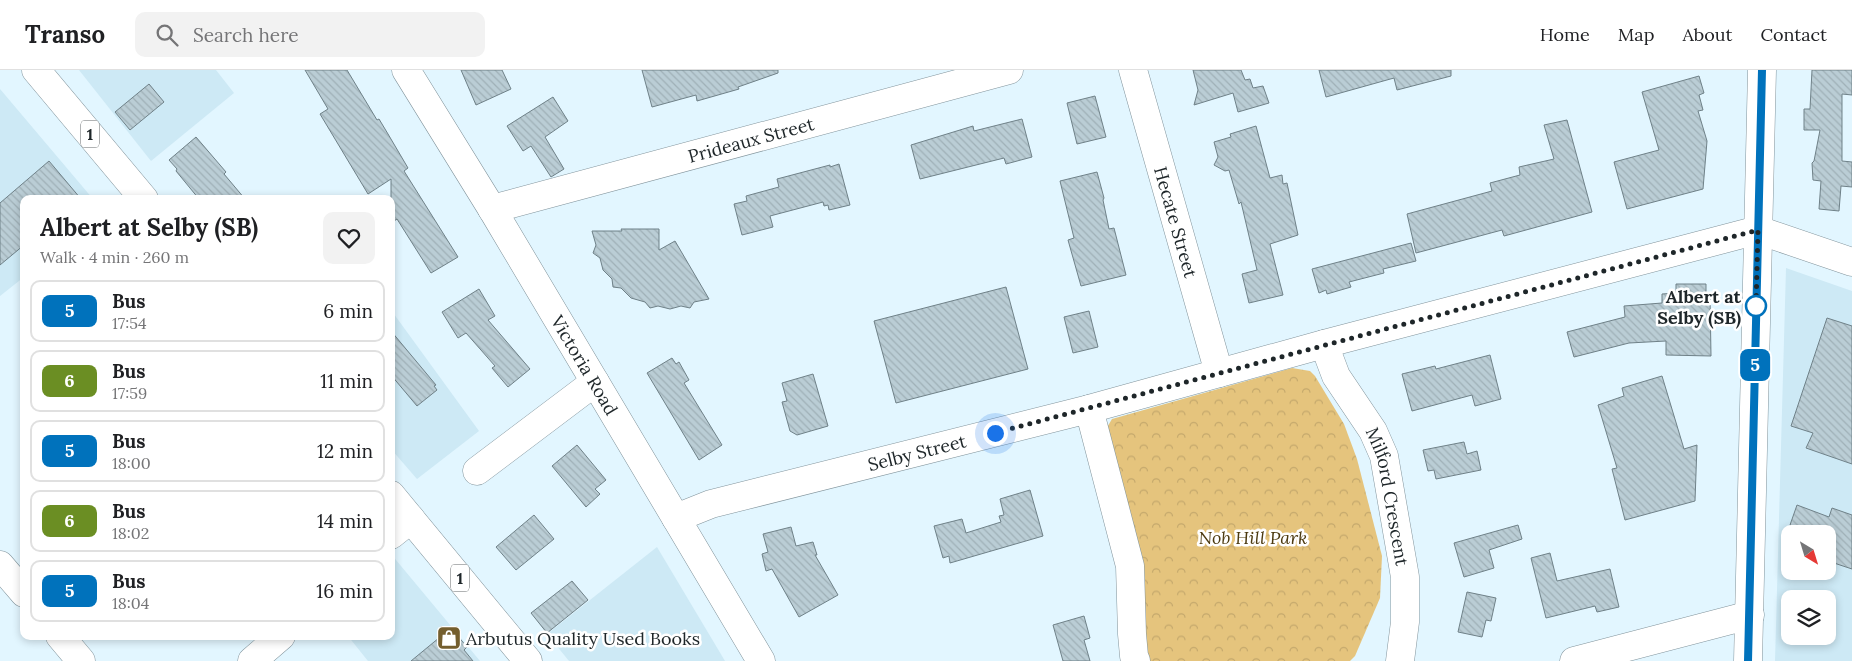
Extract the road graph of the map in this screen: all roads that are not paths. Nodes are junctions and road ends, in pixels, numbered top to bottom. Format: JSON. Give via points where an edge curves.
{"nodes":[{"id":1,"x":36,"y":70,"type":"edge"},
{"id":2,"x":406,"y":70,"type":"edge"},
{"id":3,"x":1009,"y":70,"type":"edge"},
{"id":4,"x":1133,"y":70,"type":"edge"},
{"id":5,"x":1762,"y":70,"type":"edge"},
{"id":6,"x":141,"y":195,"type":"edge"},
{"id":7,"x":492,"y":209,"type":"junction"},
{"id":8,"x":1758,"y":230,"type":"junction"},
{"id":9,"x":1852,"y":262,"type":"edge"},
{"id":10,"x":1324,"y":344,"type":"junction"},
{"id":11,"x":1219,"y":373,"type":"junction"},
{"id":12,"x":595,"y":382,"type":"junction"},
{"id":13,"x":1090,"y":409,"type":"junction"},
{"id":14,"x":477,"y":471,"type":"dead end"},
{"id":15,"x":395,"y":508,"type":"edge"},
{"id":16,"x":676,"y":518,"type":"junction"},
{"id":17,"x":401,"y":527,"type":"edge"},
{"id":18,"x":0,"y":565,"type":"edge"},
{"id":19,"x":20,"y":588,"type":"edge"},
{"id":20,"x":1750,"y":615,"type":"junction"},
{"id":21,"x":63,"y":640,"type":"edge"},
{"id":22,"x":276,"y":640,"type":"edge"},
{"id":23,"x":81,"y":661,"type":"edge"},
{"id":24,"x":252,"y":661,"type":"edge"},
{"id":25,"x":528,"y":661,"type":"edge"},
{"id":26,"x":761,"y":661,"type":"edge"},
{"id":27,"x":1136,"y":661,"type":"edge"},
{"id":28,"x":1400,"y":661,"type":"edge"},
{"id":29,"x":1574,"y":661,"type":"edge"},
{"id":30,"x":1748,"y":661,"type":"edge"}],
"edges":[{"from":1,"to":6,"type":"main road","number":"1"},
{"from":2,"to":7,"type":"main road","name":"Victoria Road"},
{"from":3,"to":7,"type":"main road","name":"Prideaux Street"},
{"from":4,"to":11,"type":"main road","name":"Hecate Street"},
{"from":5,"to":8,"type":"main road"},
{"from":7,"to":12,"type":"main road","name":"Victoria Road"},
{"from":8,"to":9,"type":"main road"},
{"from":8,"to":10,"type":"main road","name":"Selby Street"},
{"from":8,"to":20,"type":"main road"},
{"from":10,"to":11,"type":"main road","name":"Selby Street"},
{"from":10,"to":28,"type":"main road","name":"Milford Crescent","via":[[1336,376],[1369,425],[1384,456],[1406,577]]},
{"from":11,"to":13,"type":"main road","name":"Selby Street"},
{"from":12,"to":14,"type":"main road"},
{"from":12,"to":16,"type":"main road","name":"Victoria Road"},
{"from":13,"to":16,"type":"main road","name":"Selby Street","via":[[711,504]]},
{"from":13,"to":27,"type":"main road","via":[[1130,566]]},
{"from":15,"to":17,"type":"main road","number":"1"},
{"from":16,"to":26,"type":"main road","name":"Victoria Road"},
{"from":17,"to":25,"type":"main road","number":"1"},
{"from":18,"to":19,"type":"main road"},
{"from":20,"to":29,"type":"main road"},
{"from":20,"to":30,"type":"main road"},
{"from":21,"to":23,"type":"main road"},
{"from":22,"to":24,"type":"main road"}]}
